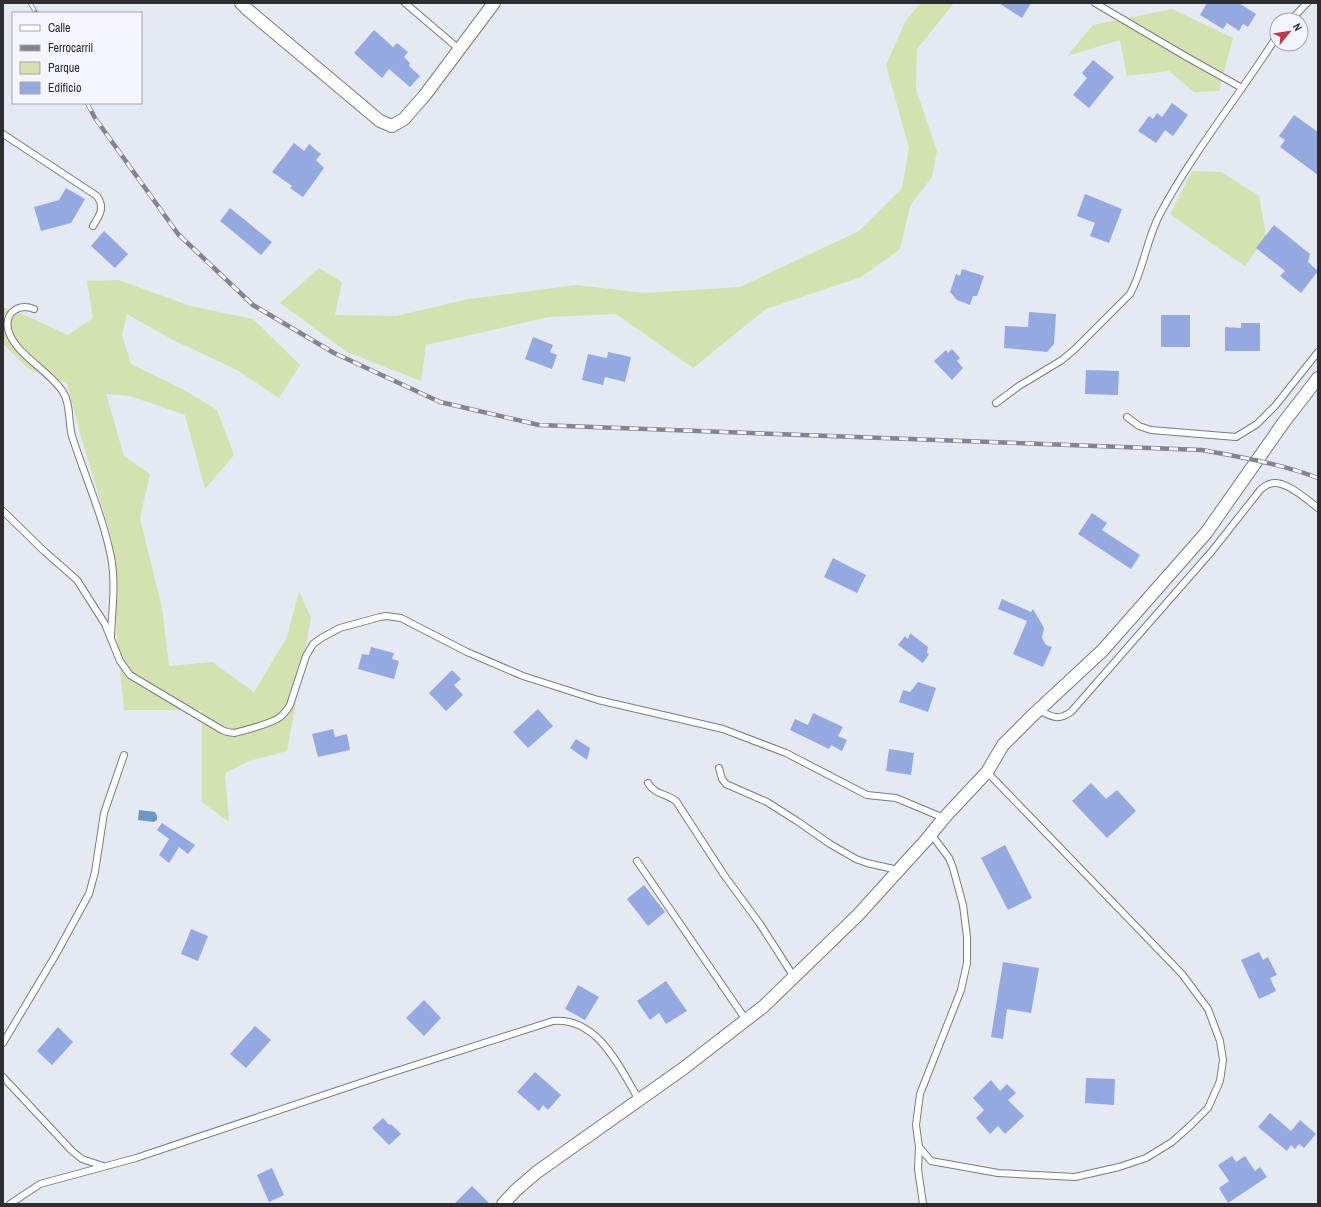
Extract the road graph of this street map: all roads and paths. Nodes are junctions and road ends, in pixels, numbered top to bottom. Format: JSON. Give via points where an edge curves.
{"nodes":[{"id":1,"x":241,"y":3,"type":"edge"},
{"id":2,"x":405,"y":3,"type":"edge"},
{"id":3,"x":494,"y":3,"type":"edge"},
{"id":4,"x":1095,"y":3,"type":"edge"},
{"id":5,"x":1307,"y":3,"type":"edge"},
{"id":6,"x":1299,"y":12,"type":"edge"},
{"id":7,"x":1269,"y":48,"type":"edge"},
{"id":8,"x":459,"y":49,"type":"junction"},
{"id":9,"x":1242,"y":88,"type":"junction"},
{"id":10,"x":3,"y":134,"type":"edge"},
{"id":11,"x":94,"y":226,"type":"dead end"},
{"id":12,"x":34,"y":309,"type":"dead end"},
{"id":13,"x":1318,"y":352,"type":"edge"},
{"id":14,"x":1318,"y":378,"type":"edge"},
{"id":15,"x":996,"y":403,"type":"dead end"},
{"id":16,"x":1127,"y":417,"type":"dead end"},
{"id":17,"x":1318,"y":508,"type":"edge"},
{"id":18,"x":3,"y":511,"type":"edge"},
{"id":19,"x":111,"y":640,"type":"junction"},
{"id":20,"x":1039,"y":710,"type":"junction"},
{"id":21,"x":124,"y":755,"type":"dead end"},
{"id":22,"x":719,"y":768,"type":"dead end"},
{"id":23,"x":987,"y":772,"type":"junction"},
{"id":24,"x":648,"y":783,"type":"dead end"},
{"id":25,"x":944,"y":818,"type":"junction"},
{"id":26,"x":931,"y":834,"type":"junction"},
{"id":27,"x":638,"y":861,"type":"dead end"},
{"id":28,"x":898,"y":870,"type":"junction"},
{"id":29,"x":794,"y":977,"type":"junction"},
{"id":30,"x":746,"y":1020,"type":"junction"},
{"id":31,"x":3,"y":1043,"type":"edge"},
{"id":32,"x":3,"y":1077,"type":"edge"},
{"id":33,"x":639,"y":1100,"type":"junction"},
{"id":34,"x":920,"y":1147,"type":"junction"},
{"id":35,"x":104,"y":1166,"type":"junction"},
{"id":36,"x":10,"y":1204,"type":"edge"},
{"id":37,"x":503,"y":1204,"type":"edge"},
{"id":38,"x":923,"y":1204,"type":"edge"}],
"edges":[{"from":1,"to":8,"type":"street","via":[[380,121],[392,126],[404,119],[425,95]]},
{"from":2,"to":8,"type":"lane"},
{"from":3,"to":8,"type":"street"},
{"from":4,"to":9,"type":"lane"},
{"from":5,"to":6,"type":"lane"},
{"from":7,"to":9,"type":"lane"},
{"from":9,"to":15,"type":"lane","via":[[1172,192],[1151,234],[1130,294],[1062,360]]},
{"from":10,"to":11,"type":"lane","via":[[97,196],[101,213]]},
{"from":12,"to":19,"type":"lane","via":[[20,307],[14,310],[8,319],[8,329],[22,352],[53,379],[66,398],[72,436],[111,558]]},
{"from":13,"to":16,"type":"lane","via":[[1275,406],[1257,424],[1236,437],[1151,430]]},
{"from":14,"to":20,"type":"street","via":[[1206,533],[1103,650]]},
{"from":17,"to":20,"type":"lane","via":[[1279,483],[1269,484],[1261,489],[1212,551],[1071,712],[1058,718]]},
{"from":18,"to":19,"type":"lane","via":[[77,580],[105,624]]},
{"from":19,"to":25,"type":"lane","via":[[120,661],[130,675],[222,730],[234,733],[270,722],[286,712],[306,656],[313,644],[323,637],[340,628],[380,616],[401,618],[467,652],[523,676],[598,700],[723,729],[786,753],[867,795],[896,798]]},
{"from":20,"to":23,"type":"street","via":[[1003,745]]},
{"from":21,"to":31,"type":"lane","via":[[104,813],[89,894]]},
{"from":22,"to":28,"type":"lane","via":[[726,784],[767,802],[845,853],[867,863]]},
{"from":23,"to":25,"type":"street"},
{"from":23,"to":34,"type":"lane","via":[[1182,974],[1208,1009],[1220,1041],[1223,1060],[1220,1080],[1208,1108],[1172,1142],[1146,1158],[1112,1169],[1075,1177],[998,1173],[931,1161]]},
{"from":24,"to":29,"type":"lane","via":[[655,792],[676,801]]},
{"from":25,"to":26,"type":"street"},
{"from":26,"to":28,"type":"street"},
{"from":26,"to":34,"type":"lane","via":[[949,858],[953,868],[963,904],[967,963],[961,990],[920,1094],[916,1125]]},
{"from":27,"to":30,"type":"lane"},
{"from":28,"to":29,"type":"street","via":[[858,915]]},
{"from":29,"to":30,"type":"street"},
{"from":30,"to":33,"type":"street"},
{"from":32,"to":35,"type":"lane","via":[[72,1151],[82,1159]]},
{"from":33,"to":35,"type":"lane","via":[[607,1048],[592,1033],[564,1020],[553,1021],[136,1158]]},
{"from":33,"to":37,"type":"street","via":[[537,1172]]},
{"from":34,"to":38,"type":"lane","via":[[918,1169]]},
{"from":35,"to":36,"type":"lane","via":[[40,1184]]}]}
